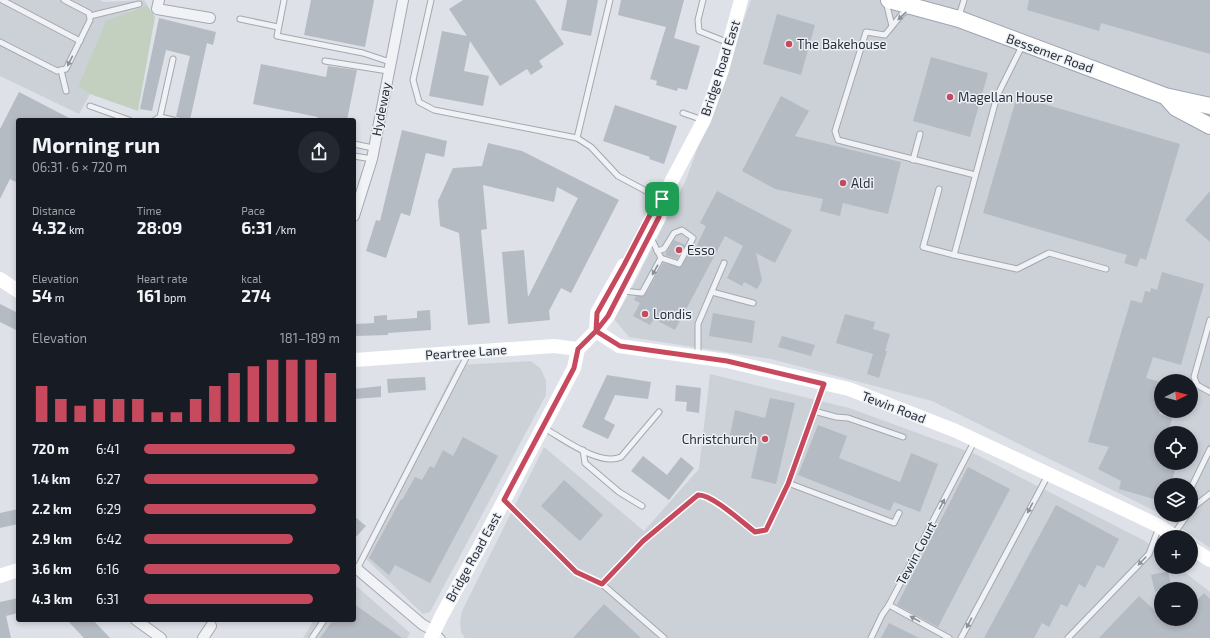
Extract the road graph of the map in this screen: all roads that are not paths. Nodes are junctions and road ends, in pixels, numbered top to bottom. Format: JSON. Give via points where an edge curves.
{"nodes":[{"id":1,"x":2,"y":0,"type":"edge"},
{"id":2,"x":64,"y":0,"type":"edge"},
{"id":3,"x":159,"y":0,"type":"edge"},
{"id":4,"x":284,"y":0,"type":"edge"},
{"id":5,"x":403,"y":0,"type":"edge"},
{"id":6,"x":431,"y":0,"type":"edge"},
{"id":7,"x":610,"y":0,"type":"edge"},
{"id":8,"x":703,"y":0,"type":"edge"},
{"id":9,"x":741,"y":0,"type":"edge"},
{"id":10,"x":886,"y":0,"type":"edge"},
{"id":11,"x":889,"y":0,"type":"edge"},
{"id":12,"x":964,"y":0,"type":"edge"},
{"id":13,"x":139,"y":4,"type":"dead end"},
{"id":14,"x":913,"y":7,"type":"junction"},
{"id":15,"x":90,"y":16,"type":"junction"},
{"id":16,"x":210,"y":18,"type":"dead end"},
{"id":17,"x":240,"y":19,"type":"dead end"},
{"id":18,"x":959,"y":19,"type":"junction"},
{"id":19,"x":892,"y":26,"type":"junction"},
{"id":20,"x":278,"y":27,"type":"junction"},
{"id":21,"x":80,"y":41,"type":"junction"},
{"id":22,"x":0,"y":42,"type":"edge"},
{"id":23,"x":730,"y":43,"type":"junction"},
{"id":24,"x":1024,"y":43,"type":"junction"},
{"id":25,"x":173,"y":59,"type":"dead end"},
{"id":26,"x":325,"y":60,"type":"dead end"},
{"id":27,"x":389,"y":66,"type":"junction"},
{"id":28,"x":61,"y":70,"type":"junction"},
{"id":29,"x":66,"y":91,"type":"dead end"},
{"id":30,"x":1165,"y":96,"type":"junction"},
{"id":31,"x":90,"y":106,"type":"dead end"},
{"id":32,"x":1210,"y":106,"type":"edge"},
{"id":33,"x":682,"y":113,"type":"dead end"},
{"id":34,"x":123,"y":118,"type":"edge"},
{"id":35,"x":158,"y":118,"type":"edge"},
{"id":36,"x":704,"y":120,"type":"junction"},
{"id":37,"x":1210,"y":126,"type":"edge"},
{"id":38,"x":920,"y":134,"type":"dead end"},
{"id":39,"x":577,"y":138,"type":"junction"},
{"id":40,"x":356,"y":144,"type":"edge"},
{"id":41,"x":373,"y":148,"type":"junction"},
{"id":42,"x":356,"y":156,"type":"edge"},
{"id":43,"x":372,"y":160,"type":"junction"},
{"id":44,"x":913,"y":160,"type":"junction"},
{"id":45,"x":976,"y":175,"type":"junction"},
{"id":46,"x":938,"y":189,"type":"dead end"},
{"id":47,"x":662,"y":199,"type":"junction"},
{"id":48,"x":356,"y":210,"type":"edge"},
{"id":49,"x":650,"y":235,"type":"junction"},
{"id":50,"x":657,"y":251,"type":"junction"},
{"id":51,"x":954,"y":255,"type":"junction"},
{"id":52,"x":661,"y":258,"type":"junction"},
{"id":53,"x":724,"y":263,"type":"dead end"},
{"id":54,"x":1106,"y":269,"type":"dead end"},
{"id":55,"x":0,"y":279,"type":"edge"},
{"id":56,"x":16,"y":290,"type":"edge"},
{"id":57,"x":621,"y":291,"type":"junction"},
{"id":58,"x":712,"y":292,"type":"junction"},
{"id":59,"x":753,"y":303,"type":"dead end"},
{"id":60,"x":1210,"y":320,"type":"edge"},
{"id":61,"x":596,"y":331,"type":"junction"},
{"id":62,"x":578,"y":349,"type":"junction"},
{"id":63,"x":469,"y":351,"type":"junction"},
{"id":64,"x":698,"y":356,"type":"junction"},
{"id":65,"x":356,"y":360,"type":"edge"},
{"id":66,"x":824,"y":384,"type":"junction"},
{"id":67,"x":1210,"y":392,"type":"edge"},
{"id":68,"x":659,"y":412,"type":"dead end"},
{"id":69,"x":814,"y":412,"type":"junction"},
{"id":70,"x":543,"y":427,"type":"junction"},
{"id":71,"x":903,"y":437,"type":"dead end"},
{"id":72,"x":975,"y":440,"type":"junction"},
{"id":73,"x":1210,"y":449,"type":"edge"},
{"id":74,"x":583,"y":450,"type":"junction"},
{"id":75,"x":1049,"y":474,"type":"junction"},
{"id":76,"x":1196,"y":478,"type":"edge"},
{"id":77,"x":788,"y":484,"type":"junction"},
{"id":78,"x":1210,"y":494,"type":"edge"},
{"id":79,"x":504,"y":500,"type":"junction"},
{"id":80,"x":1198,"y":503,"type":"edge"},
{"id":81,"x":642,"y":506,"type":"dead end"},
{"id":82,"x":899,"y":513,"type":"dead end"},
{"id":83,"x":1159,"y":526,"type":"junction"},
{"id":84,"x":1165,"y":530,"type":"edge"},
{"id":85,"x":1198,"y":552,"type":"edge"},
{"id":86,"x":1210,"y":560,"type":"edge"},
{"id":87,"x":357,"y":569,"type":"joint"},
{"id":88,"x":16,"y":571,"type":"edge"},
{"id":89,"x":0,"y":576,"type":"edge"},
{"id":90,"x":602,"y":584,"type":"junction"},
{"id":91,"x":889,"y":605,"type":"junction"},
{"id":92,"x":139,"y":622,"type":"edge"},
{"id":93,"x":323,"y":622,"type":"edge"},
{"id":94,"x":211,"y":626,"type":"dead end"},
{"id":95,"x":436,"y":636,"type":"edge"},
{"id":96,"x":161,"y":638,"type":"edge"},
{"id":97,"x":203,"y":638,"type":"edge"},
{"id":98,"x":312,"y":638,"type":"edge"},
{"id":99,"x":664,"y":638,"type":"edge"},
{"id":100,"x":871,"y":638,"type":"edge"},
{"id":101,"x":949,"y":638,"type":"edge"},
{"id":102,"x":961,"y":638,"type":"edge"},
{"id":103,"x":1068,"y":638,"type":"edge"}],
"edges":[{"from":1,"to":21,"type":"lane"},
{"from":2,"to":15,"type":"lane","via":[[89,13]]},
{"from":3,"to":16,"type":"street","via":[[157,9]]},
{"from":4,"to":20,"type":"lane"},
{"from":5,"to":27,"type":"street","name":"Hydeway"},
{"from":6,"to":39,"type":"lane","via":[[413,80],[419,102],[434,110]]},
{"from":7,"to":39,"type":"lane"},
{"from":8,"to":23,"type":"lane","via":[[698,20],[699,32]]},
{"from":9,"to":23,"type":"street","name":"Bridge Road East"},
{"from":10,"to":19,"type":"lane"},
{"from":11,"to":14,"type":"main road","name":"Bessemer Road"},
{"from":12,"to":18,"type":"lane"},
{"from":13,"to":15,"type":"lane"},
{"from":14,"to":18,"type":"main road","name":"Bessemer Road"},
{"from":14,"to":19,"type":"lane","one_way":true,"via":[[902,14]]},
{"from":15,"to":21,"type":"lane"},
{"from":17,"to":20,"type":"lane"},
{"from":18,"to":24,"type":"main road","name":"Bessemer Road"},
{"from":19,"to":44,"type":"lane","via":[[885,35],[866,32],[835,130],[838,140]]},
{"from":20,"to":27,"type":"lane","via":[[277,36],[363,53]]},
{"from":21,"to":28,"type":"lane","one_way":true,"via":[[66,69]]},
{"from":22,"to":28,"type":"lane","via":[[57,71]]},
{"from":23,"to":36,"type":"street","name":"Bridge Road East"},
{"from":24,"to":30,"type":"main road","name":"Bessemer Road"},
{"from":24,"to":45,"type":"lane","via":[[997,96]]},
{"from":25,"to":35,"type":"lane"},
{"from":26,"to":27,"type":"lane"},
{"from":27,"to":41,"type":"street","name":"Hydeway"},
{"from":28,"to":29,"type":"lane"},
{"from":30,"to":32,"type":"main road","name":"Bessemer Road"},
{"from":30,"to":37,"type":"main road","via":[[1176,108]]},
{"from":31,"to":34,"type":"lane"},
{"from":33,"to":36,"type":"lane"},
{"from":36,"to":47,"type":"street","name":"Bridge Road East"},
{"from":38,"to":44,"type":"lane"},
{"from":39,"to":47,"type":"lane","via":[[591,147],[618,176]]},
{"from":40,"to":41,"type":"lane"},
{"from":41,"to":43,"type":"street","name":"Hydeway"},
{"from":42,"to":43,"type":"lane"},
{"from":43,"to":48,"type":"street","name":"Hydeway"},
{"from":44,"to":45,"type":"lane"},
{"from":45,"to":51,"type":"lane"},
{"from":46,"to":51,"type":"lane","via":[[923,247]]},
{"from":47,"to":49,"type":"street","name":"Bridge Road East","via":[[659,217]]},
{"from":47,"to":61,"type":"street","name":"Bridge Road East","via":[[652,211],[597,313]]},
{"from":49,"to":50,"type":"lane"},
{"from":49,"to":57,"type":"street","name":"Bridge Road East"},
{"from":50,"to":52,"type":"lane"},
{"from":50,"to":52,"type":"lane","via":[[664,249],[674,233],[682,230],[693,238],[679,264]]},
{"from":51,"to":54,"type":"lane","via":[[1017,269],[1049,253]]},
{"from":52,"to":57,"type":"lane","one_way":true,"via":[[642,293]]},
{"from":53,"to":58,"type":"lane"},
{"from":55,"to":56,"type":"street"},
{"from":57,"to":61,"type":"street","name":"Bridge Road East","via":[[608,316]]},
{"from":58,"to":59,"type":"lane"},
{"from":58,"to":64,"type":"lane","via":[[698,324]]},
{"from":60,"to":67,"type":"lane","via":[[1194,377],[1197,385]]},
{"from":61,"to":62,"type":"street","name":"Bridge Road East"},
{"from":61,"to":64,"type":"street","name":"Tewin Road","via":[[620,346]]},
{"from":62,"to":63,"type":"street","name":"Peartree Lane","via":[[554,346]]},
{"from":62,"to":70,"type":"street","name":"Bridge Road East","via":[[574,368]]},
{"from":63,"to":65,"type":"street","name":"Peartree Lane"},
{"from":63,"to":87,"type":"lane"},
{"from":64,"to":66,"type":"street","name":"Tewin Road"},
{"from":66,"to":69,"type":"lane"},
{"from":66,"to":72,"type":"street","name":"Tewin Road","via":[[849,389]]},
{"from":68,"to":74,"type":"lane","via":[[621,457],[608,460]]},
{"from":69,"to":71,"type":"lane","via":[[848,418]]},
{"from":69,"to":77,"type":"lane"},
{"from":70,"to":74,"type":"lane"},
{"from":70,"to":79,"type":"street","name":"Bridge Road East"},
{"from":72,"to":75,"type":"street","name":"Tewin Road"},
{"from":91,"to":72,"type":"lane","name":"Tewin Court","one_way":true},
{"from":73,"to":76,"type":"lane"},
{"from":74,"to":81,"type":"lane","via":[[585,463],[619,492]]},
{"from":75,"to":83,"type":"street","name":"Tewin Road"},
{"from":75,"to":102,"type":"lane","one_way":true},
{"from":77,"to":82,"type":"lane","via":[[894,523]]},
{"from":77,"to":90,"type":"lane","via":[[766,530],[762,532],[755,532],[714,501],[698,495],[643,541]]},
{"from":78,"to":80,"type":"lane"},
{"from":79,"to":90,"type":"lane","via":[[576,572]]},
{"from":79,"to":95,"type":"street","name":"Bridge Road East","via":[[442,615]]},
{"from":83,"to":84,"type":"street","name":"Tewin Road"},
{"from":83,"to":103,"type":"lane","one_way":true,"via":[[1149,554]]},
{"from":85,"to":86,"type":"street"},
{"from":87,"to":95,"type":"street"},
{"from":88,"to":89,"type":"street"},
{"from":90,"to":99,"type":"lane"},
{"from":91,"to":100,"type":"lane","name":"Tewin Court"},
{"from":101,"to":91,"type":"lane","one_way":true},
{"from":92,"to":96,"type":"street"},
{"from":93,"to":98,"type":"lane"},
{"from":94,"to":97,"type":"street"}]}
